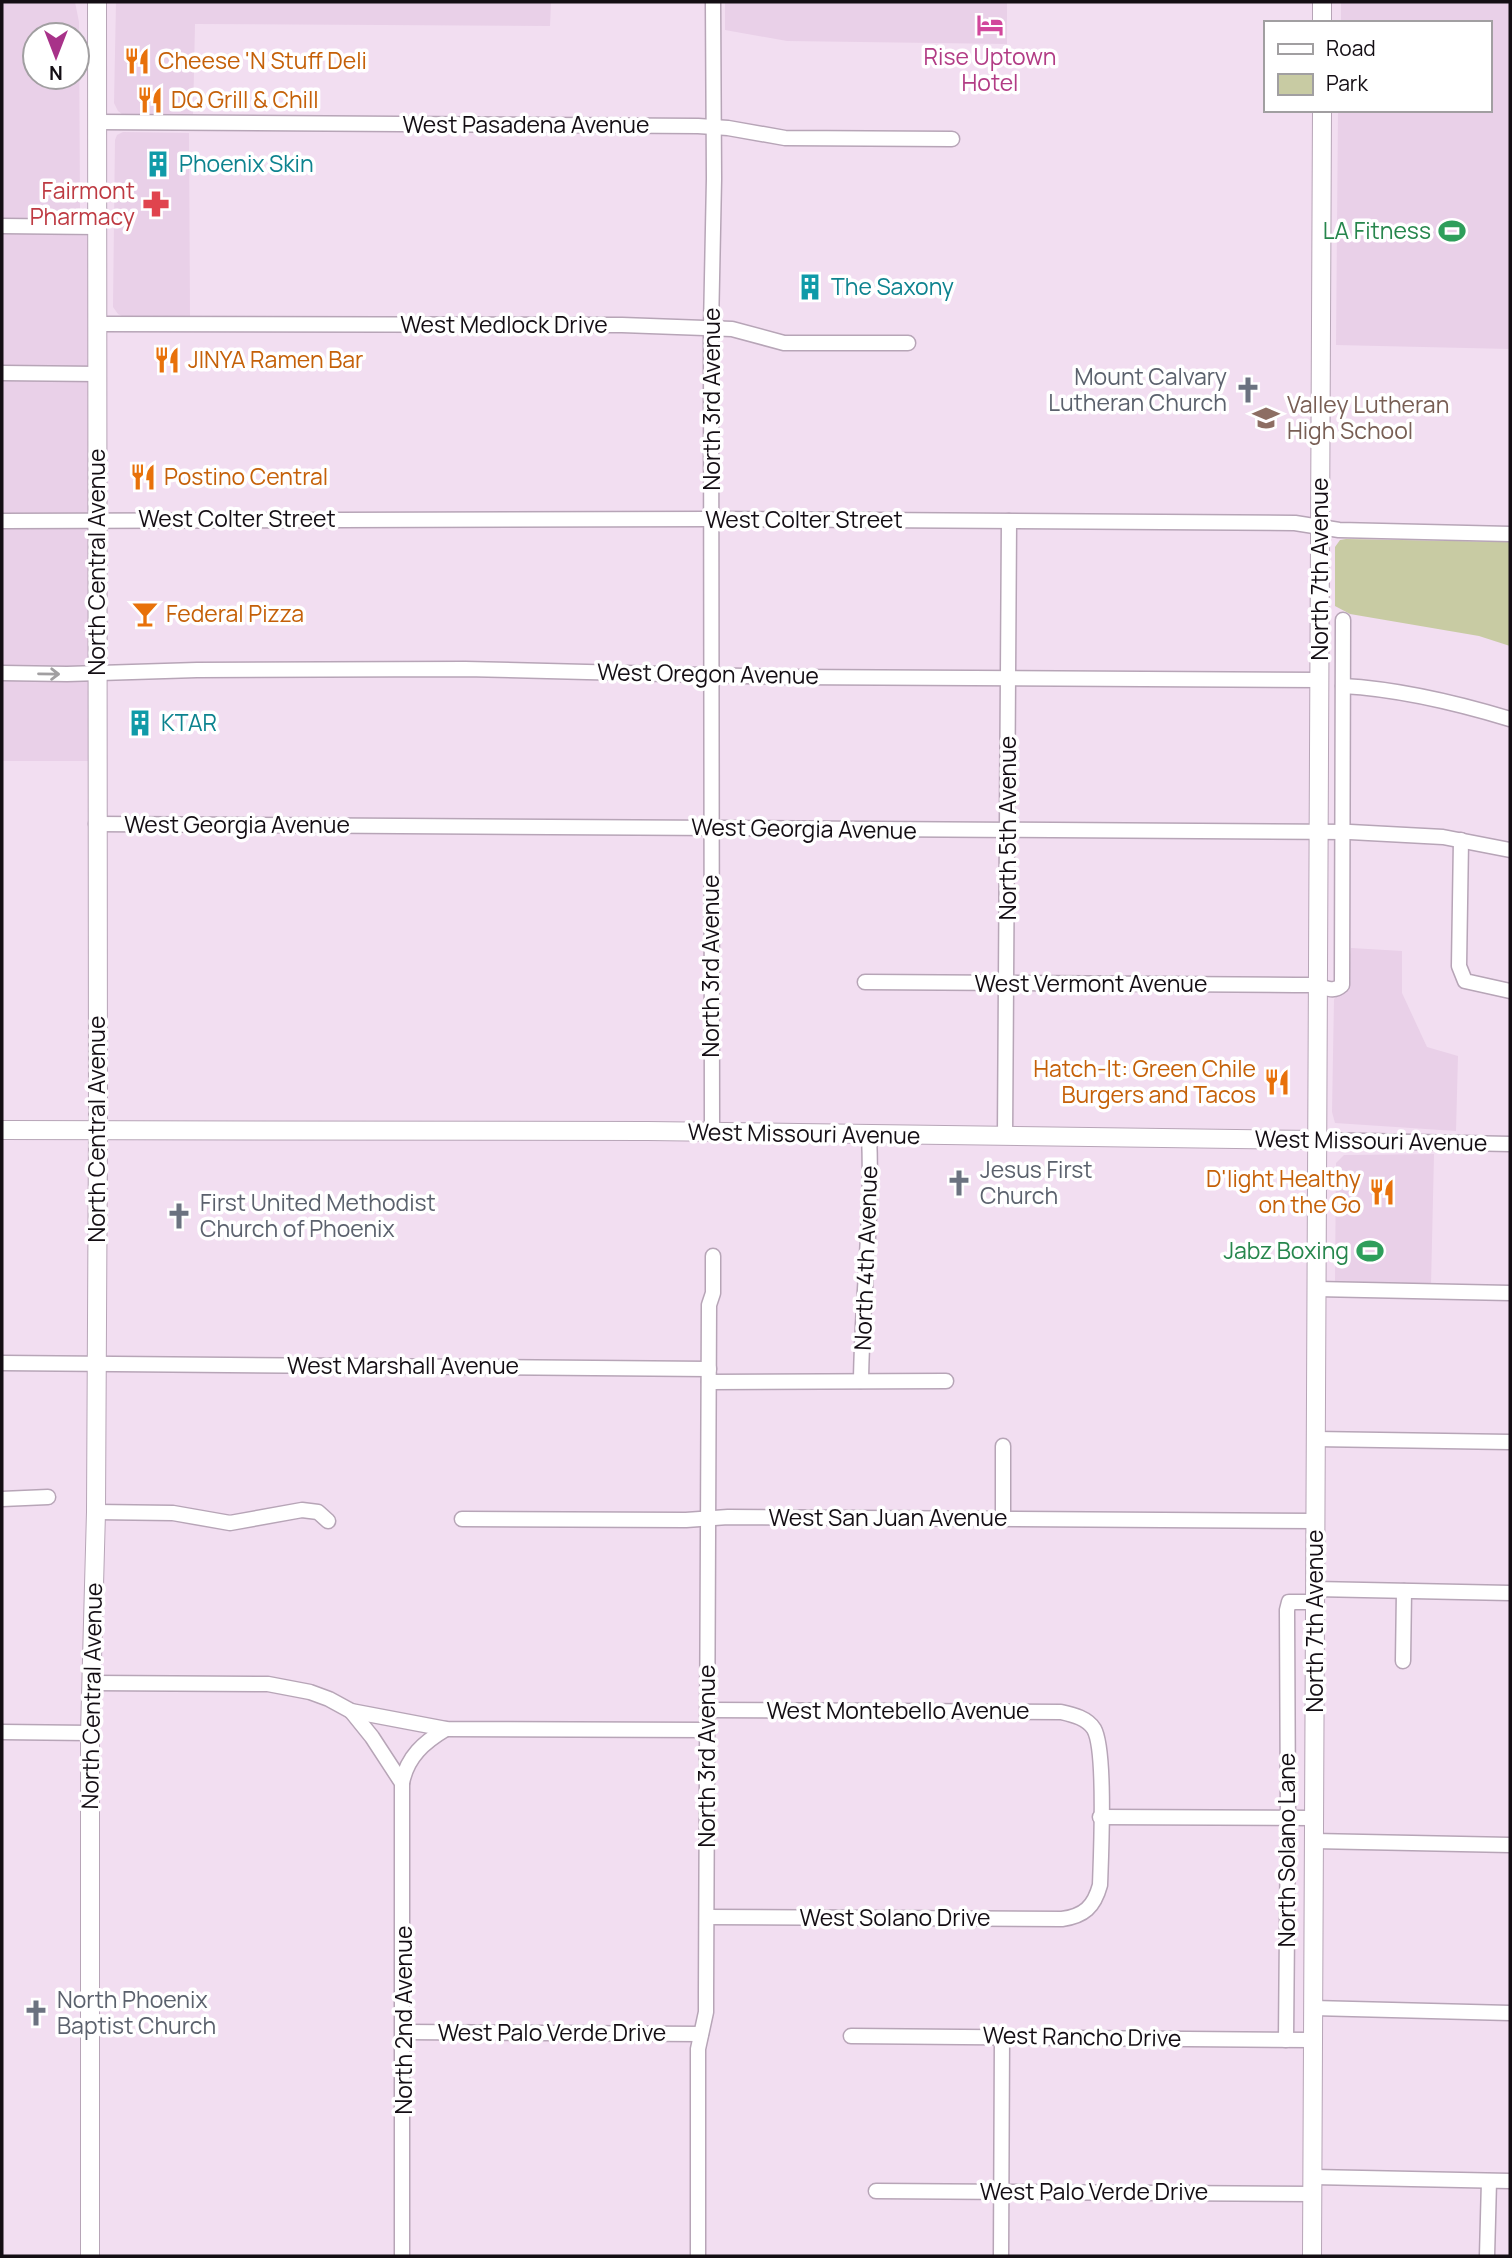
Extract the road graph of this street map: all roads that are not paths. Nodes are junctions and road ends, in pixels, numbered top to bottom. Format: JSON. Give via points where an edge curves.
{"nodes":[{"id":1,"x":97,"y":2,"type":"edge"},
{"id":2,"x":713,"y":2,"type":"edge"},
{"id":3,"x":1322,"y":2,"type":"edge"},
{"id":4,"x":1322,"y":21,"type":"edge"},
{"id":5,"x":1322,"y":112,"type":"edge"},
{"id":6,"x":98,"y":122,"type":"junction"},
{"id":7,"x":714,"y":127,"type":"junction"},
{"id":8,"x":952,"y":139,"type":"dead end"},
{"id":9,"x":2,"y":226,"type":"edge"},
{"id":10,"x":98,"y":227,"type":"junction"},
{"id":11,"x":98,"y":324,"type":"junction"},
{"id":12,"x":711,"y":328,"type":"junction"},
{"id":13,"x":908,"y":344,"type":"dead end"},
{"id":14,"x":2,"y":373,"type":"edge"},
{"id":15,"x":98,"y":374,"type":"junction"},
{"id":16,"x":711,"y":519,"type":"junction"},
{"id":17,"x":97,"y":520,"type":"junction"},
{"id":18,"x":2,"y":521,"type":"edge"},
{"id":19,"x":1009,"y":521,"type":"junction"},
{"id":20,"x":1320,"y":527,"type":"junction"},
{"id":21,"x":1510,"y":534,"type":"edge"},
{"id":22,"x":1343,"y":620,"type":"dead end"},
{"id":23,"x":2,"y":673,"type":"edge"},
{"id":24,"x":96,"y":673,"type":"junction"},
{"id":25,"x":711,"y":675,"type":"junction"},
{"id":26,"x":1008,"y":678,"type":"junction"},
{"id":27,"x":1320,"y":680,"type":"junction"},
{"id":28,"x":1343,"y":687,"type":"junction"},
{"id":29,"x":1510,"y":719,"type":"edge"},
{"id":30,"x":96,"y":824,"type":"junction"},
{"id":31,"x":711,"y":828,"type":"junction"},
{"id":32,"x":1008,"y":831,"type":"junction"},
{"id":33,"x":1317,"y":832,"type":"junction"},
{"id":34,"x":1343,"y":832,"type":"junction"},
{"id":35,"x":1461,"y":840,"type":"junction"},
{"id":36,"x":1510,"y":850,"type":"edge"},
{"id":37,"x":865,"y":982,"type":"dead end"},
{"id":38,"x":1007,"y":983,"type":"junction"},
{"id":39,"x":1317,"y":985,"type":"junction"},
{"id":40,"x":1510,"y":991,"type":"edge"},
{"id":41,"x":2,"y":1130,"type":"edge"},
{"id":42,"x":98,"y":1130,"type":"junction"},
{"id":43,"x":712,"y":1133,"type":"junction"},
{"id":44,"x":869,"y":1135,"type":"junction"},
{"id":45,"x":1005,"y":1136,"type":"junction"},
{"id":46,"x":1316,"y":1140,"type":"junction"},
{"id":47,"x":1510,"y":1144,"type":"edge"},
{"id":48,"x":713,"y":1256,"type":"dead end"},
{"id":49,"x":1316,"y":1289,"type":"junction"},
{"id":50,"x":1510,"y":1293,"type":"edge"},
{"id":51,"x":2,"y":1363,"type":"edge"},
{"id":52,"x":96,"y":1365,"type":"junction"},
{"id":53,"x":709,"y":1375,"type":"junction"},
{"id":54,"x":861,"y":1381,"type":"junction"},
{"id":55,"x":946,"y":1381,"type":"dead end"},
{"id":56,"x":1315,"y":1439,"type":"junction"},
{"id":57,"x":1510,"y":1443,"type":"edge"},
{"id":58,"x":1003,"y":1446,"type":"dead end"},
{"id":59,"x":48,"y":1497,"type":"dead end"},
{"id":60,"x":2,"y":1499,"type":"edge"},
{"id":61,"x":96,"y":1512,"type":"junction"},
{"id":62,"x":461,"y":1519,"type":"dead end"},
{"id":63,"x":708,"y":1519,"type":"junction"},
{"id":64,"x":1003,"y":1519,"type":"junction"},
{"id":65,"x":328,"y":1521,"type":"dead end"},
{"id":66,"x":1315,"y":1521,"type":"junction"},
{"id":67,"x":1404,"y":1591,"type":"junction"},
{"id":68,"x":1510,"y":1593,"type":"edge"},
{"id":69,"x":1315,"y":1596,"type":"junction"},
{"id":70,"x":1403,"y":1661,"type":"dead end"},
{"id":71,"x":91,"y":1683,"type":"junction"},
{"id":72,"x":708,"y":1710,"type":"junction"},
{"id":73,"x":351,"y":1711,"type":"junction"},
{"id":74,"x":446,"y":1729,"type":"junction"},
{"id":75,"x":708,"y":1730,"type":"junction"},
{"id":76,"x":2,"y":1732,"type":"edge"},
{"id":77,"x":90,"y":1733,"type":"junction"},
{"id":78,"x":402,"y":1783,"type":"junction"},
{"id":79,"x":1100,"y":1816,"type":"junction"},
{"id":80,"x":1288,"y":1817,"type":"junction"},
{"id":81,"x":1314,"y":1818,"type":"junction"},
{"id":82,"x":1314,"y":1841,"type":"junction"},
{"id":83,"x":1510,"y":1845,"type":"edge"},
{"id":84,"x":707,"y":1917,"type":"junction"},
{"id":85,"x":1313,"y":2008,"type":"junction"},
{"id":86,"x":1510,"y":2012,"type":"edge"},
{"id":87,"x":404,"y":2032,"type":"junction"},
{"id":88,"x":701,"y":2034,"type":"junction"},
{"id":89,"x":851,"y":2036,"type":"dead end"},
{"id":90,"x":1002,"y":2036,"type":"junction"},
{"id":91,"x":1286,"y":2040,"type":"junction"},
{"id":92,"x":1313,"y":2040,"type":"junction"},
{"id":93,"x":1489,"y":2181,"type":"junction"},
{"id":94,"x":1510,"y":2181,"type":"edge"},
{"id":95,"x":1313,"y":2186,"type":"junction"},
{"id":96,"x":876,"y":2191,"type":"dead end"},
{"id":97,"x":1002,"y":2191,"type":"junction"},
{"id":98,"x":90,"y":2256,"type":"edge"},
{"id":99,"x":402,"y":2256,"type":"edge"},
{"id":100,"x":698,"y":2256,"type":"edge"},
{"id":101,"x":1001,"y":2256,"type":"edge"},
{"id":102,"x":1312,"y":2256,"type":"edge"},
{"id":103,"x":1487,"y":2256,"type":"edge"}],
"edges":[{"from":1,"to":6,"type":"main road","name":"North Central Avenue"},
{"from":2,"to":7,"type":"street","name":"North 3rd Avenue"},
{"from":3,"to":4,"type":"main road"},
{"from":5,"to":20,"type":"main road","name":"North 7th Avenue"},
{"from":6,"to":7,"type":"street","name":"West Pasadena Avenue"},
{"from":6,"to":10,"type":"main road","name":"North Central Avenue"},
{"from":7,"to":8,"type":"street","name":"West Pasadena Avenue","via":[[785,138]]},
{"from":7,"to":12,"type":"street","name":"North 3rd Avenue"},
{"from":9,"to":10,"type":"street"},
{"from":10,"to":11,"type":"main road","name":"North Central Avenue"},
{"from":11,"to":12,"type":"street","name":"West Medlock Drive"},
{"from":11,"to":15,"type":"main road","name":"North Central Avenue"},
{"from":12,"to":13,"type":"street","name":"West Medlock Drive","via":[[784,343]]},
{"from":12,"to":16,"type":"street","name":"North 3rd Avenue"},
{"from":14,"to":15,"type":"street"},
{"from":15,"to":17,"type":"main road","name":"North Central Avenue"},
{"from":16,"to":17,"type":"street","name":"West Colter Street"},
{"from":16,"to":19,"type":"street","name":"West Colter Street"},
{"from":16,"to":25,"type":"street","name":"North 3rd Avenue"},
{"from":17,"to":18,"type":"street","name":"West Colter Street"},
{"from":17,"to":24,"type":"main road","name":"North Central Avenue"},
{"from":19,"to":20,"type":"street","name":"West Colter Street"},
{"from":19,"to":26,"type":"street","name":"North 5th Avenue"},
{"from":20,"to":21,"type":"street","name":"West Colter Street"},
{"from":20,"to":27,"type":"main road","name":"North 7th Avenue"},
{"from":22,"to":28,"type":"street","name":"North 7th Avenue"},
{"from":23,"to":24,"type":"street","name":"West Oregon Avenue","one_way":true},
{"from":24,"to":25,"type":"street","name":"West Oregon Avenue","via":[[465,669]]},
{"from":24,"to":30,"type":"main road","name":"North Central Avenue"},
{"from":25,"to":26,"type":"street","name":"West Oregon Avenue"},
{"from":25,"to":31,"type":"street","name":"North 3rd Avenue"},
{"from":26,"to":27,"type":"street","name":"West Oregon Avenue"},
{"from":26,"to":32,"type":"street","name":"North 5th Avenue"},
{"from":27,"to":33,"type":"main road","name":"North 7th Avenue"},
{"from":28,"to":29,"type":"street","via":[[1410,695]]},
{"from":28,"to":34,"type":"street","name":"North 7th Avenue"},
{"from":30,"to":31,"type":"street","name":"West Georgia Avenue"},
{"from":30,"to":42,"type":"main road","name":"North Central Avenue"},
{"from":31,"to":32,"type":"street","name":"West Georgia Avenue"},
{"from":31,"to":43,"type":"street","name":"North 3rd Avenue"},
{"from":32,"to":33,"type":"street","name":"West Georgia Avenue"},
{"from":32,"to":38,"type":"street","name":"North 5th Avenue"},
{"from":33,"to":34,"type":"street","name":"West Georgia Avenue"},
{"from":33,"to":39,"type":"main road","name":"North 7th Avenue"},
{"from":34,"to":35,"type":"street","name":"West Georgia Avenue"},
{"from":34,"to":39,"type":"street","name":"North 7th Avenue","via":[[1342,985],[1334,990]]},
{"from":35,"to":36,"type":"street","name":"West Georgia Avenue"},
{"from":35,"to":40,"type":"street","via":[[1459,967],[1465,981]]},
{"from":37,"to":38,"type":"street","name":"West Vermont Avenue"},
{"from":38,"to":39,"type":"street","name":"West Vermont Avenue"},
{"from":38,"to":45,"type":"street","name":"North 5th Avenue"},
{"from":39,"to":46,"type":"main road","name":"North 7th Avenue"},
{"from":41,"to":42,"type":"main road","name":"West Missouri Avenue"},
{"from":42,"to":43,"type":"main road","name":"West Missouri Avenue"},
{"from":42,"to":52,"type":"main road","name":"North Central Avenue"},
{"from":43,"to":44,"type":"main road","name":"West Missouri Avenue"},
{"from":44,"to":45,"type":"main road","name":"West Missouri Avenue"},
{"from":44,"to":54,"type":"street","name":"North 4th Avenue"},
{"from":45,"to":46,"type":"main road","name":"West Missouri Avenue"},
{"from":46,"to":47,"type":"street","name":"West Missouri Avenue"},
{"from":46,"to":49,"type":"main road","name":"North 7th Avenue"},
{"from":48,"to":53,"type":"street","name":"North 3rd Avenue"},
{"from":49,"to":50,"type":"street"},
{"from":49,"to":56,"type":"main road","name":"North 7th Avenue"},
{"from":51,"to":52,"type":"street","name":"West Marshall Avenue"},
{"from":52,"to":53,"type":"street","name":"West Marshall Avenue"},
{"from":52,"to":61,"type":"main road","name":"North Central Avenue"},
{"from":53,"to":54,"type":"street","name":"West Marshall Avenue"},
{"from":53,"to":63,"type":"street","name":"North 3rd Avenue"},
{"from":54,"to":55,"type":"street","name":"West Marshall Avenue"},
{"from":56,"to":57,"type":"street"},
{"from":56,"to":66,"type":"main road","name":"North 7th Avenue"},
{"from":58,"to":64,"type":"street"},
{"from":59,"to":60,"type":"street"},
{"from":61,"to":65,"type":"street","via":[[173,1513],[230,1523],[302,1510]]},
{"from":61,"to":71,"type":"main road","name":"North Central Avenue"},
{"from":62,"to":63,"type":"street","name":"West San Juan Avenue"},
{"from":63,"to":64,"type":"street","name":"West San Juan Avenue"},
{"from":63,"to":72,"type":"street","name":"North 3rd Avenue"},
{"from":64,"to":66,"type":"street","name":"West San Juan Avenue"},
{"from":66,"to":69,"type":"main road","name":"North 7th Avenue"},
{"from":67,"to":68,"type":"street"},
{"from":67,"to":69,"type":"street"},
{"from":67,"to":70,"type":"street"},
{"from":69,"to":80,"type":"street","name":"North Solano Lane","via":[[1289,1602],[1287,1609]]},
{"from":69,"to":81,"type":"main road","name":"North 7th Avenue"},
{"from":71,"to":73,"type":"street","via":[[268,1684],[310,1692]]},
{"from":71,"to":77,"type":"main road","name":"North Central Avenue"},
{"from":72,"to":75,"type":"street","name":"North 3rd Avenue"},
{"from":72,"to":79,"type":"street","name":"West Montebello Avenue","via":[[1061,1712],[1087,1721],[1099,1743]]},
{"from":73,"to":74,"type":"street"},
{"from":73,"to":78,"type":"street"},
{"from":74,"to":75,"type":"street"},
{"from":74,"to":78,"type":"street","name":"North 2nd Avenue","via":[[413,1755]]},
{"from":75,"to":84,"type":"street","name":"North 3rd Avenue"},
{"from":76,"to":77,"type":"street"},
{"from":77,"to":98,"type":"main road","name":"North Central Avenue"},
{"from":78,"to":87,"type":"street","name":"North 2nd Avenue"},
{"from":79,"to":80,"type":"street"},
{"from":79,"to":84,"type":"street","name":"West Solano Drive","via":[[1100,1885],[1082,1915],[1062,1919]]},
{"from":80,"to":81,"type":"street"},
{"from":80,"to":91,"type":"street","name":"North Solano Lane"},
{"from":81,"to":82,"type":"main road","name":"North 7th Avenue"},
{"from":82,"to":83,"type":"street"},
{"from":82,"to":85,"type":"main road","name":"North 7th Avenue"},
{"from":84,"to":88,"type":"street","name":"North 3rd Avenue","via":[[706,2012]]},
{"from":85,"to":86,"type":"street"},
{"from":85,"to":92,"type":"main road","name":"North 7th Avenue"},
{"from":87,"to":88,"type":"street","name":"West Palo Verde Drive"},
{"from":87,"to":99,"type":"street","name":"North 2nd Avenue"},
{"from":88,"to":100,"type":"street","name":"North 3rd Avenue"},
{"from":89,"to":90,"type":"street","name":"West Rancho Drive"},
{"from":90,"to":91,"type":"street","name":"West Rancho Drive"},
{"from":90,"to":97,"type":"street"},
{"from":91,"to":92,"type":"street","name":"West Rancho Drive"},
{"from":92,"to":95,"type":"main road","name":"North 7th Avenue"},
{"from":93,"to":94,"type":"street","name":"West Palo Verde Drive"},
{"from":93,"to":95,"type":"street","name":"West Palo Verde Drive"},
{"from":93,"to":103,"type":"street"},
{"from":95,"to":97,"type":"street","name":"West Palo Verde Drive"},
{"from":95,"to":102,"type":"main road","name":"North 7th Avenue"},
{"from":96,"to":97,"type":"street","name":"West Palo Verde Drive"},
{"from":97,"to":101,"type":"street"}]}
